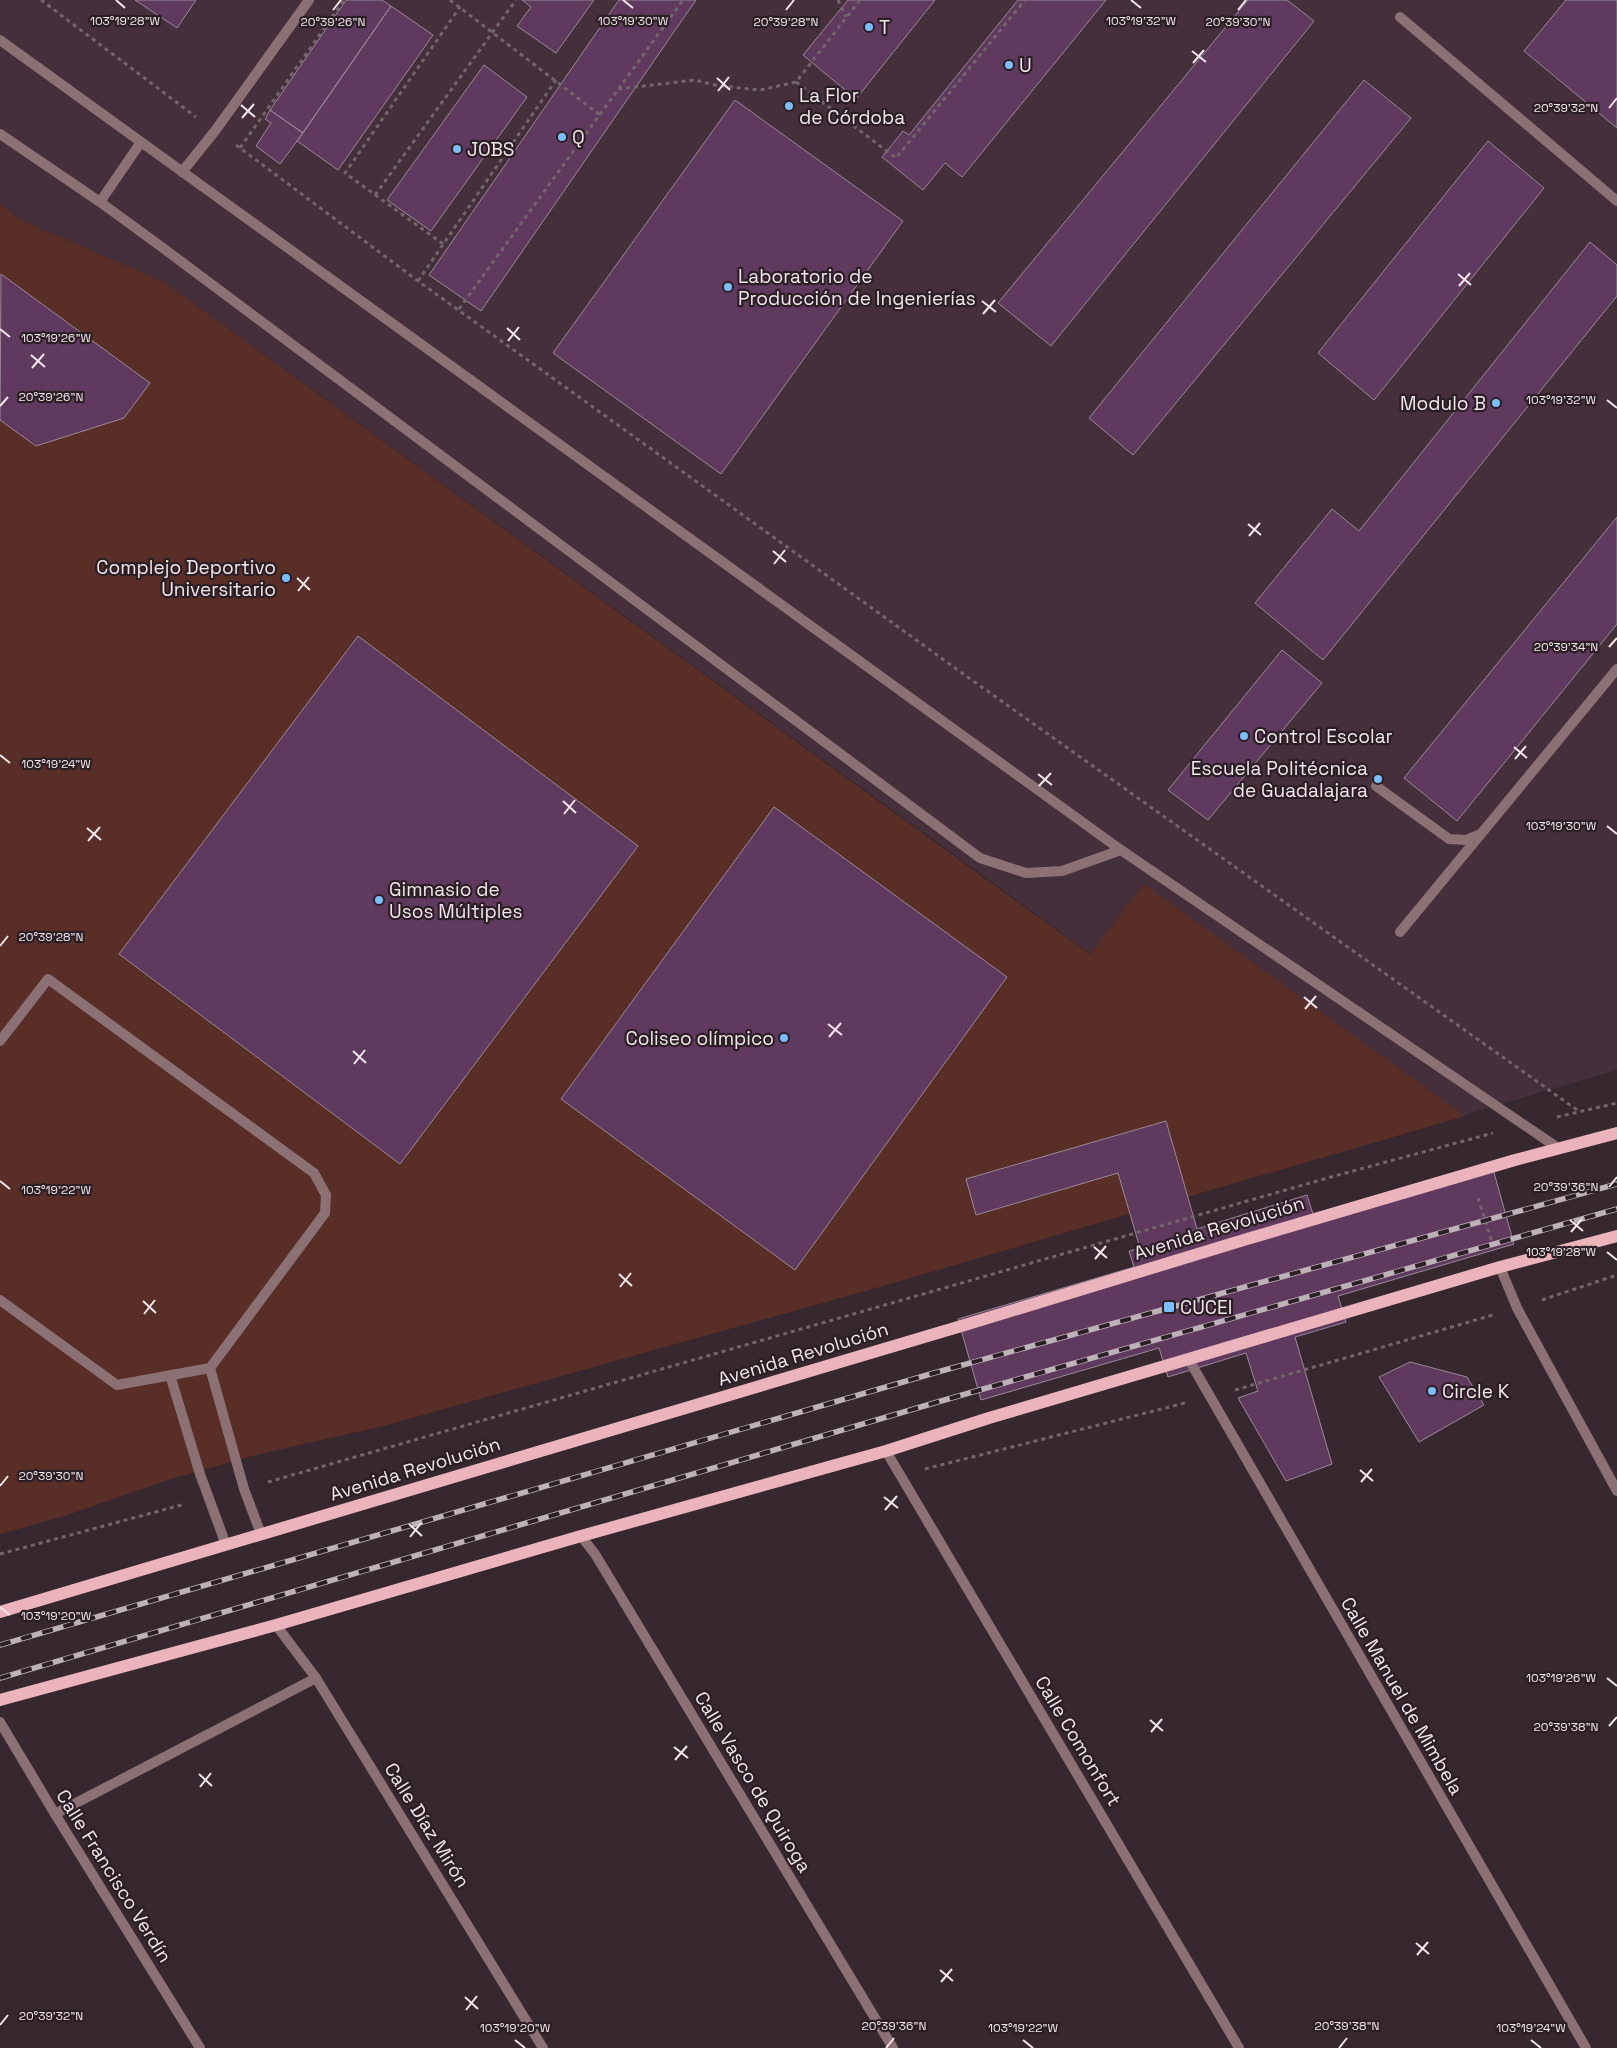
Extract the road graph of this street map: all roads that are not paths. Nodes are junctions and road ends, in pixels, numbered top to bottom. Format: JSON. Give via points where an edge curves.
{"nodes":[{"id":1,"x":309,"y":0,"type":"edge"},
{"id":2,"x":1400,"y":17,"type":"dead end"},
{"id":3,"x":0,"y":40,"type":"edge"},
{"id":4,"x":0,"y":134,"type":"edge"},
{"id":5,"x":141,"y":142,"type":"junction"},
{"id":6,"x":182,"y":172,"type":"junction"},
{"id":7,"x":1617,"y":201,"type":"edge"},
{"id":8,"x":100,"y":202,"type":"junction"},
{"id":9,"x":1617,"y":669,"type":"edge"},
{"id":10,"x":1376,"y":786,"type":"dead end"},
{"id":11,"x":1484,"y":833,"type":"junction"},
{"id":12,"x":1121,"y":850,"type":"junction"},
{"id":13,"x":1400,"y":932,"type":"dead end"},
{"id":14,"x":0,"y":1041,"type":"edge"},
{"id":15,"x":1617,"y":1133,"type":"edge"},
{"id":16,"x":1558,"y":1148,"type":"junction"},
{"id":17,"x":1617,"y":1236,"type":"edge"},
{"id":18,"x":1500,"y":1267,"type":"junction"},
{"id":19,"x":0,"y":1300,"type":"edge"},
{"id":20,"x":1189,"y":1360,"type":"junction"},
{"id":21,"x":210,"y":1368,"type":"junction"},
{"id":22,"x":170,"y":1376,"type":"junction"},
{"id":23,"x":886,"y":1451,"type":"junction"},
{"id":24,"x":1617,"y":1491,"type":"edge"},
{"id":25,"x":261,"y":1534,"type":"junction"},
{"id":26,"x":581,"y":1536,"type":"junction"},
{"id":27,"x":226,"y":1545,"type":"junction"},
{"id":28,"x":0,"y":1612,"type":"edge"},
{"id":29,"x":276,"y":1625,"type":"junction"},
{"id":30,"x":316,"y":1678,"type":"junction"},
{"id":31,"x":0,"y":1700,"type":"edge"},
{"id":32,"x":0,"y":1722,"type":"edge"},
{"id":33,"x":54,"y":1814,"type":"junction"},
{"id":34,"x":200,"y":2048,"type":"edge"},
{"id":35,"x":543,"y":2048,"type":"edge"},
{"id":36,"x":893,"y":2048,"type":"edge"},
{"id":37,"x":1239,"y":2048,"type":"edge"},
{"id":38,"x":1586,"y":2048,"type":"edge"}],
"edges":[{"from":1,"to":6,"type":"street"},
{"from":2,"to":7,"type":"street"},
{"from":3,"to":5,"type":"street"},
{"from":4,"to":8,"type":"street"},
{"from":5,"to":6,"type":"street"},
{"from":5,"to":8,"type":"street"},
{"from":6,"to":12,"type":"street"},
{"from":8,"to":12,"type":"street","via":[[980,858],[1026,873],[1062,871]]},
{"from":9,"to":11,"type":"street"},
{"from":10,"to":11,"type":"street","via":[[1448,839],[1466,840]]},
{"from":11,"to":13,"type":"street"},
{"from":12,"to":16,"type":"street"},
{"from":14,"to":21,"type":"street","via":[[48,979],[314,1173],[326,1195],[325,1213]]},
{"from":15,"to":16,"type":"main road","name":"Avenida Revolución"},
{"from":16,"to":25,"type":"main road","name":"Avenida Revolución"},
{"from":17,"to":18,"type":"main road"},
{"from":18,"to":20,"type":"main road"},
{"from":18,"to":24,"type":"street","via":[[1517,1308]]},
{"from":19,"to":22,"type":"street","via":[[117,1385]]},
{"from":20,"to":23,"type":"main road"},
{"from":20,"to":38,"type":"street","name":"Calle Manuel de Mimbela"},
{"from":21,"to":22,"type":"street"},
{"from":21,"to":25,"type":"street","via":[[244,1489]]},
{"from":22,"to":27,"type":"street"},
{"from":23,"to":26,"type":"main road"},
{"from":23,"to":37,"type":"street","name":"Calle Comonfort"},
{"from":25,"to":27,"type":"main road","name":"Avenida Revolución"},
{"from":26,"to":29,"type":"main road"},
{"from":26,"to":36,"type":"street","name":"Calle Vasco de Quiroga"},
{"from":27,"to":28,"type":"main road","name":"Avenida Revolución"},
{"from":29,"to":30,"type":"street","name":"Calle Díaz Mirón"},
{"from":29,"to":31,"type":"main road"},
{"from":30,"to":33,"type":"street"},
{"from":30,"to":35,"type":"street","name":"Calle Díaz Mirón"},
{"from":32,"to":33,"type":"street","name":"Calle Francisco Verdín"},
{"from":33,"to":34,"type":"street","name":"Calle Francisco Verdín"}]}
